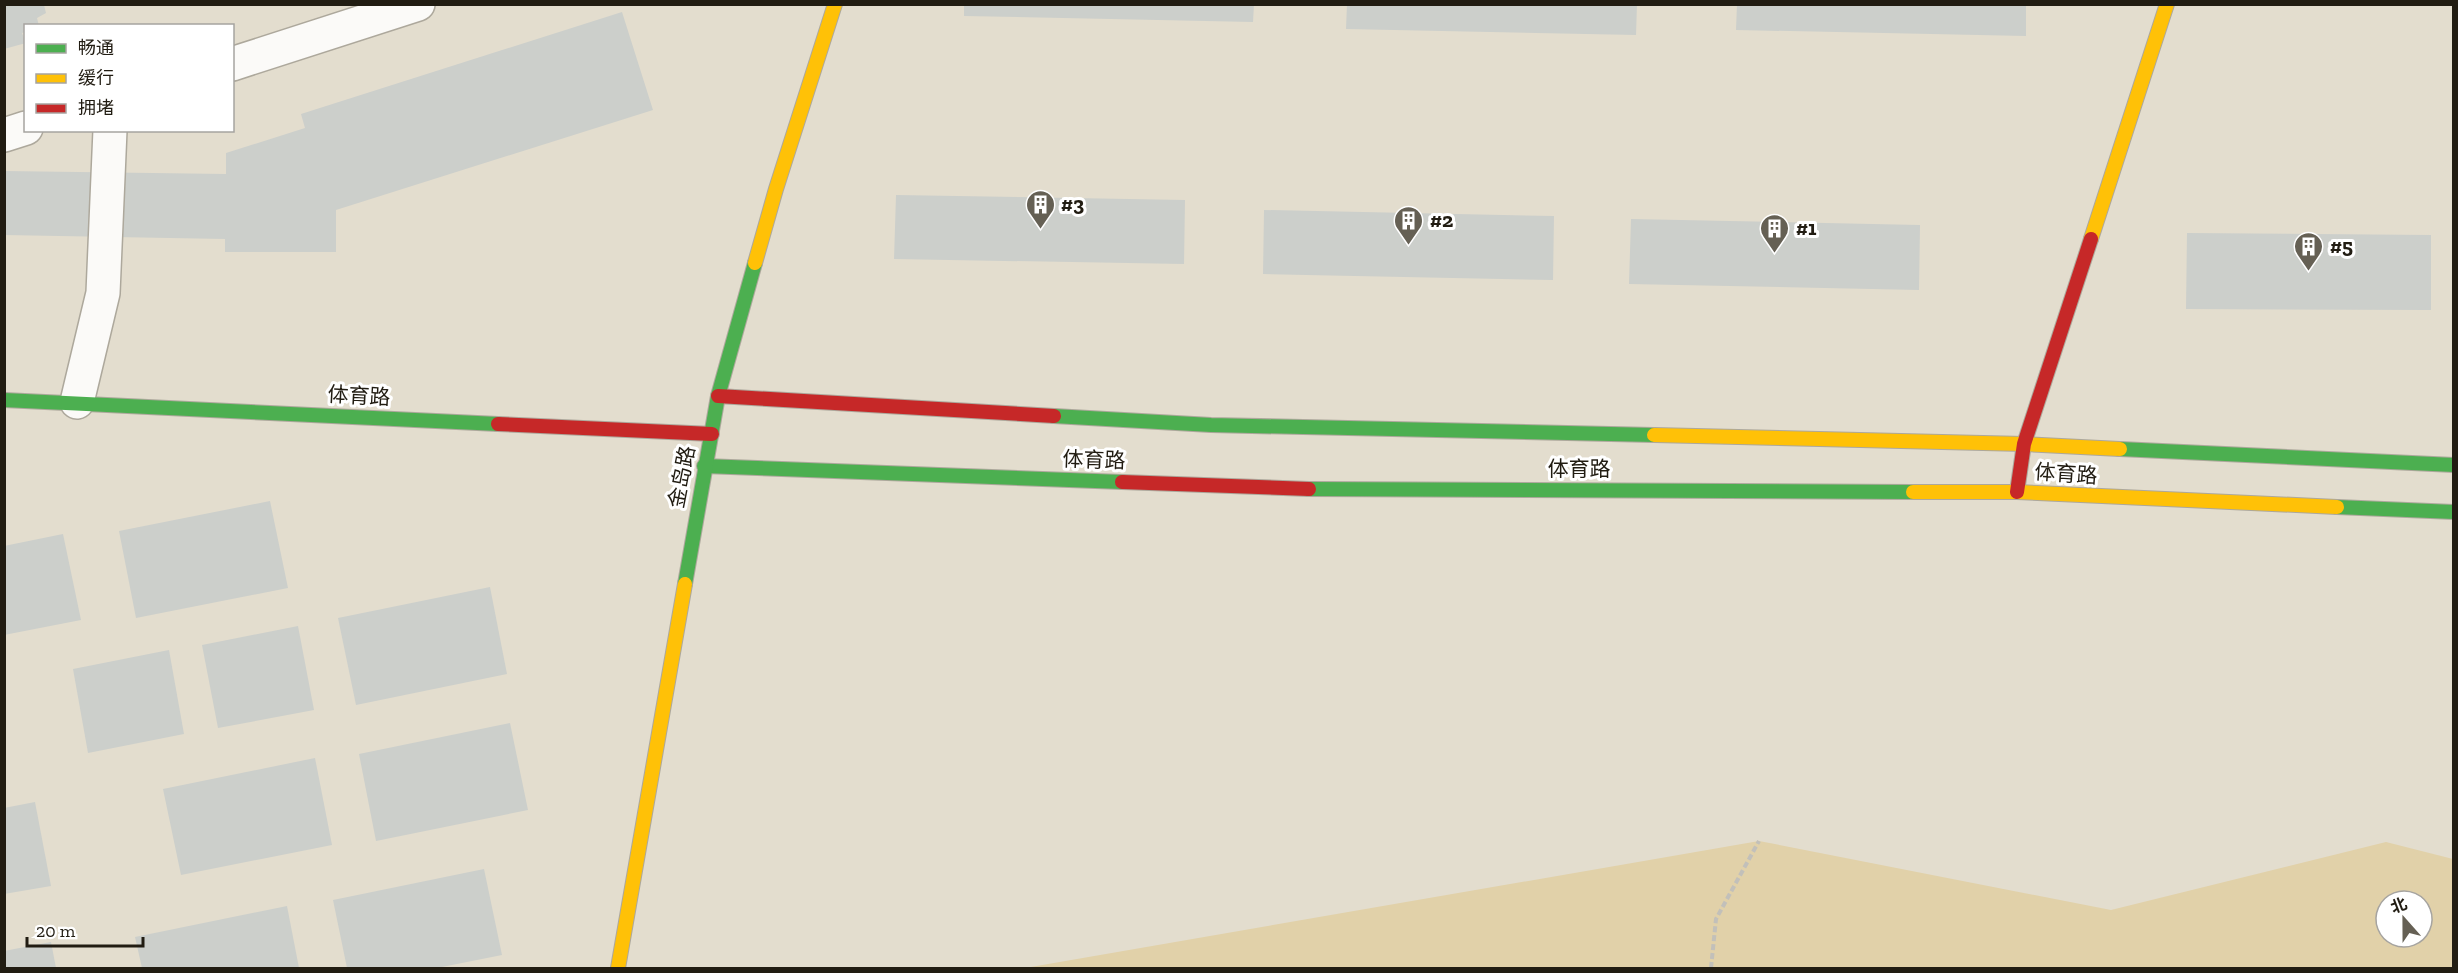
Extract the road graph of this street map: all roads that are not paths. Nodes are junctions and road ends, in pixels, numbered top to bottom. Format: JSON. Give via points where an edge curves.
{"nodes":[{"id":1,"x":418,"y":4,"type":"edge"},
{"id":2,"x":835,"y":4,"type":"edge"},
{"id":3,"x":2167,"y":4,"type":"edge"},
{"id":4,"x":234,"y":63,"type":"edge"},
{"id":5,"x":24,"y":130,"type":"edge"},
{"id":6,"x":110,"y":132,"type":"edge"},
{"id":7,"x":4,"y":135,"type":"edge"},
{"id":8,"x":718,"y":396,"type":"junction"},
{"id":9,"x":4,"y":400,"type":"edge"},
{"id":10,"x":77,"y":402,"type":"junction"},
{"id":11,"x":712,"y":434,"type":"junction"},
{"id":12,"x":2024,"y":444,"type":"junction"},
{"id":13,"x":2454,"y":465,"type":"edge"},
{"id":14,"x":704,"y":466,"type":"junction"},
{"id":15,"x":2016,"y":492,"type":"junction"},
{"id":16,"x":2454,"y":512,"type":"edge"},
{"id":17,"x":618,"y":969,"type":"edge"}],
"edges":[{"from":1,"to":4,"type":"street"},
{"from":2,"to":8,"type":"street","name":"金岛路","via":[[776,189]]},
{"from":3,"to":12,"type":"street"},
{"from":5,"to":7,"type":"street"},
{"from":6,"to":10,"type":"street","via":[[103,293]]},
{"from":8,"to":11,"type":"street","name":"金岛路"},
{"from":8,"to":12,"type":"street","name":"体育路","via":[[1211,425]]},
{"from":9,"to":10,"type":"street","name":"体育路"},
{"from":10,"to":11,"type":"street","name":"体育路"},
{"from":11,"to":14,"type":"street","name":"金岛路"},
{"from":12,"to":13,"type":"street","name":"体育路"},
{"from":12,"to":15,"type":"street"},
{"from":14,"to":15,"type":"street","name":"体育路","via":[[1287,489]]},
{"from":14,"to":17,"type":"street","name":"金岛路"},
{"from":15,"to":16,"type":"street","name":"体育路"}]}
